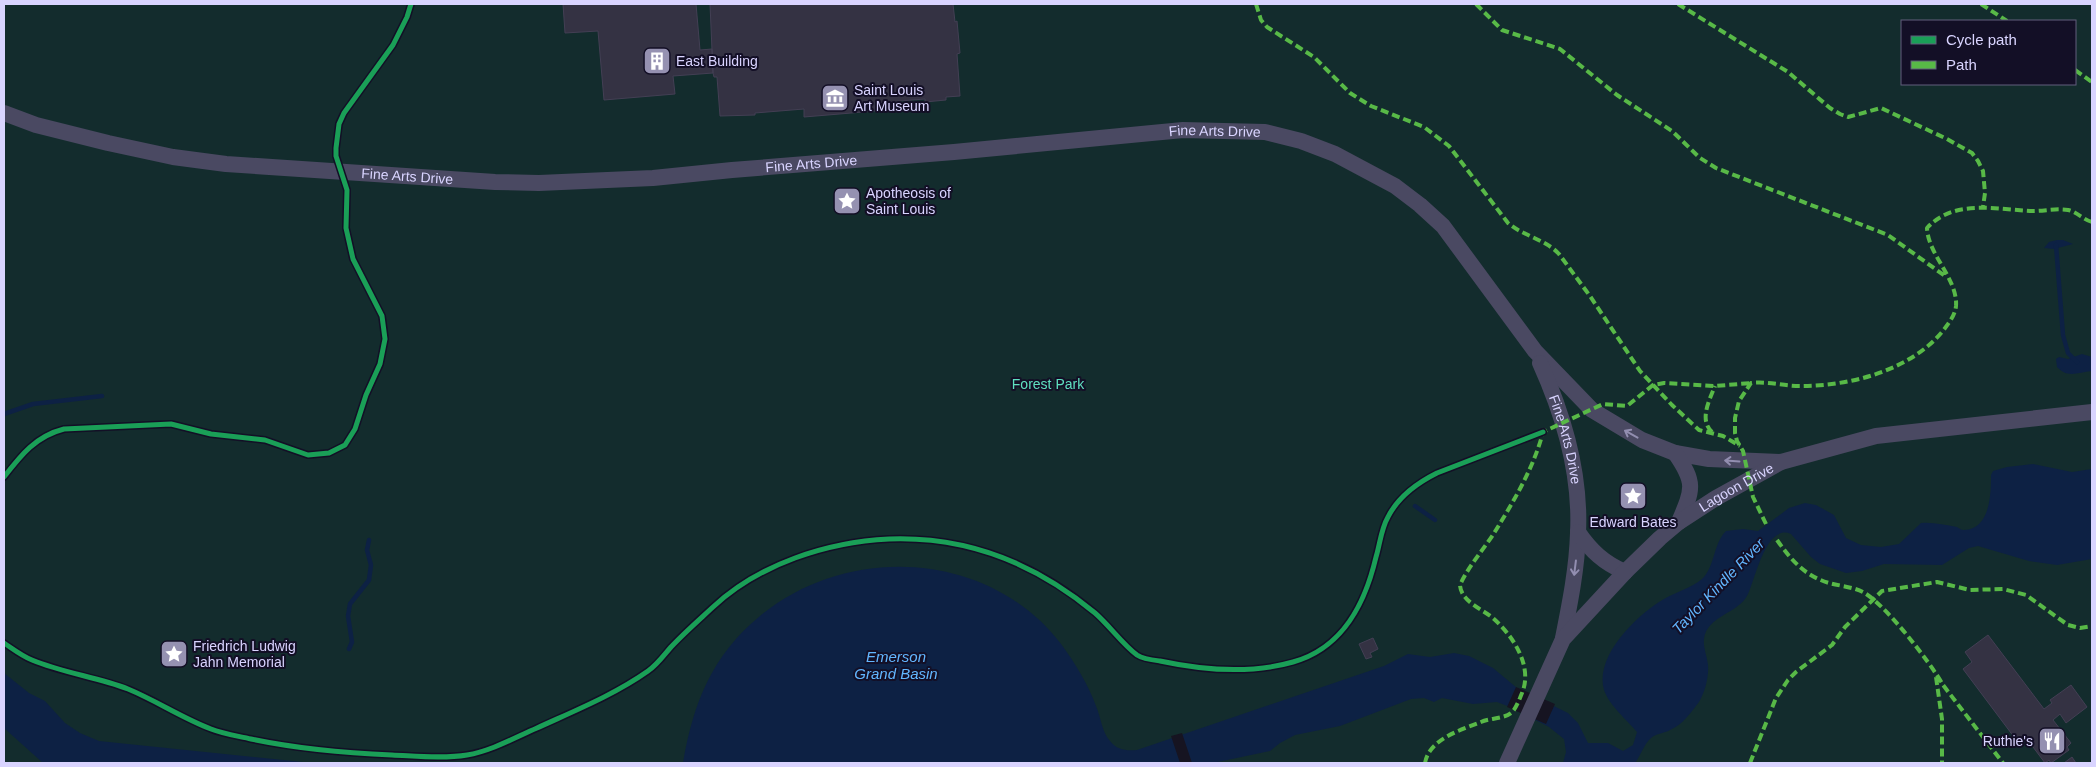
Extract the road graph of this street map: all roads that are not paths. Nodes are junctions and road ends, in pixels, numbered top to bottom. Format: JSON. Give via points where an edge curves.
{"nodes":[{"id":1,"x":4,"y":113,"type":"edge"},
{"id":2,"x":1535,"y":352,"type":"junction"},
{"id":3,"x":2092,"y":412,"type":"edge"},
{"id":4,"x":1675,"y":453,"type":"junction"},
{"id":5,"x":1781,"y":462,"type":"junction"},
{"id":6,"x":1679,"y":522,"type":"junction"},
{"id":7,"x":1578,"y":532,"type":"junction"},
{"id":8,"x":1625,"y":572,"type":"junction"},
{"id":9,"x":1563,"y":639,"type":"junction"},
{"id":10,"x":1507,"y":763,"type":"edge"}],
"edges":[{"from":1,"to":2,"type":"street","name":"Fine Arts Drive","via":[[36,125],[108,143],[226,164],[539,183],[653,178],[1183,130],[1265,132],[1335,154],[1395,186],[1420,205],[1444,226]]},
{"from":4,"to":2,"type":"street","name":"Fine Arts Drive","one_way":true,"via":[[1642,440],[1592,410]]},
{"from":2,"to":7,"type":"street","name":"Fine Arts Drive","via":[[1564,423],[1574,467]]},
{"from":3,"to":5,"type":"street","name":"Lagoon Drive","via":[[1876,436]]},
{"from":5,"to":4,"type":"street","name":"Fine Arts Drive","one_way":true,"via":[[1709,459]]},
{"from":4,"to":6,"type":"street","via":[[1690,483],[1689,497]]},
{"from":5,"to":6,"type":"street","name":"Lagoon Drive"},
{"from":6,"to":8,"type":"street","name":"Lagoon Drive"},
{"from":7,"to":8,"type":"street","via":[[1595,554]]},
{"from":7,"to":9,"type":"street","name":"Fine Arts Drive","one_way":true},
{"from":8,"to":9,"type":"street","name":"Lagoon Drive"},
{"from":9,"to":10,"type":"street","name":"Lagoon Drive"}]}
